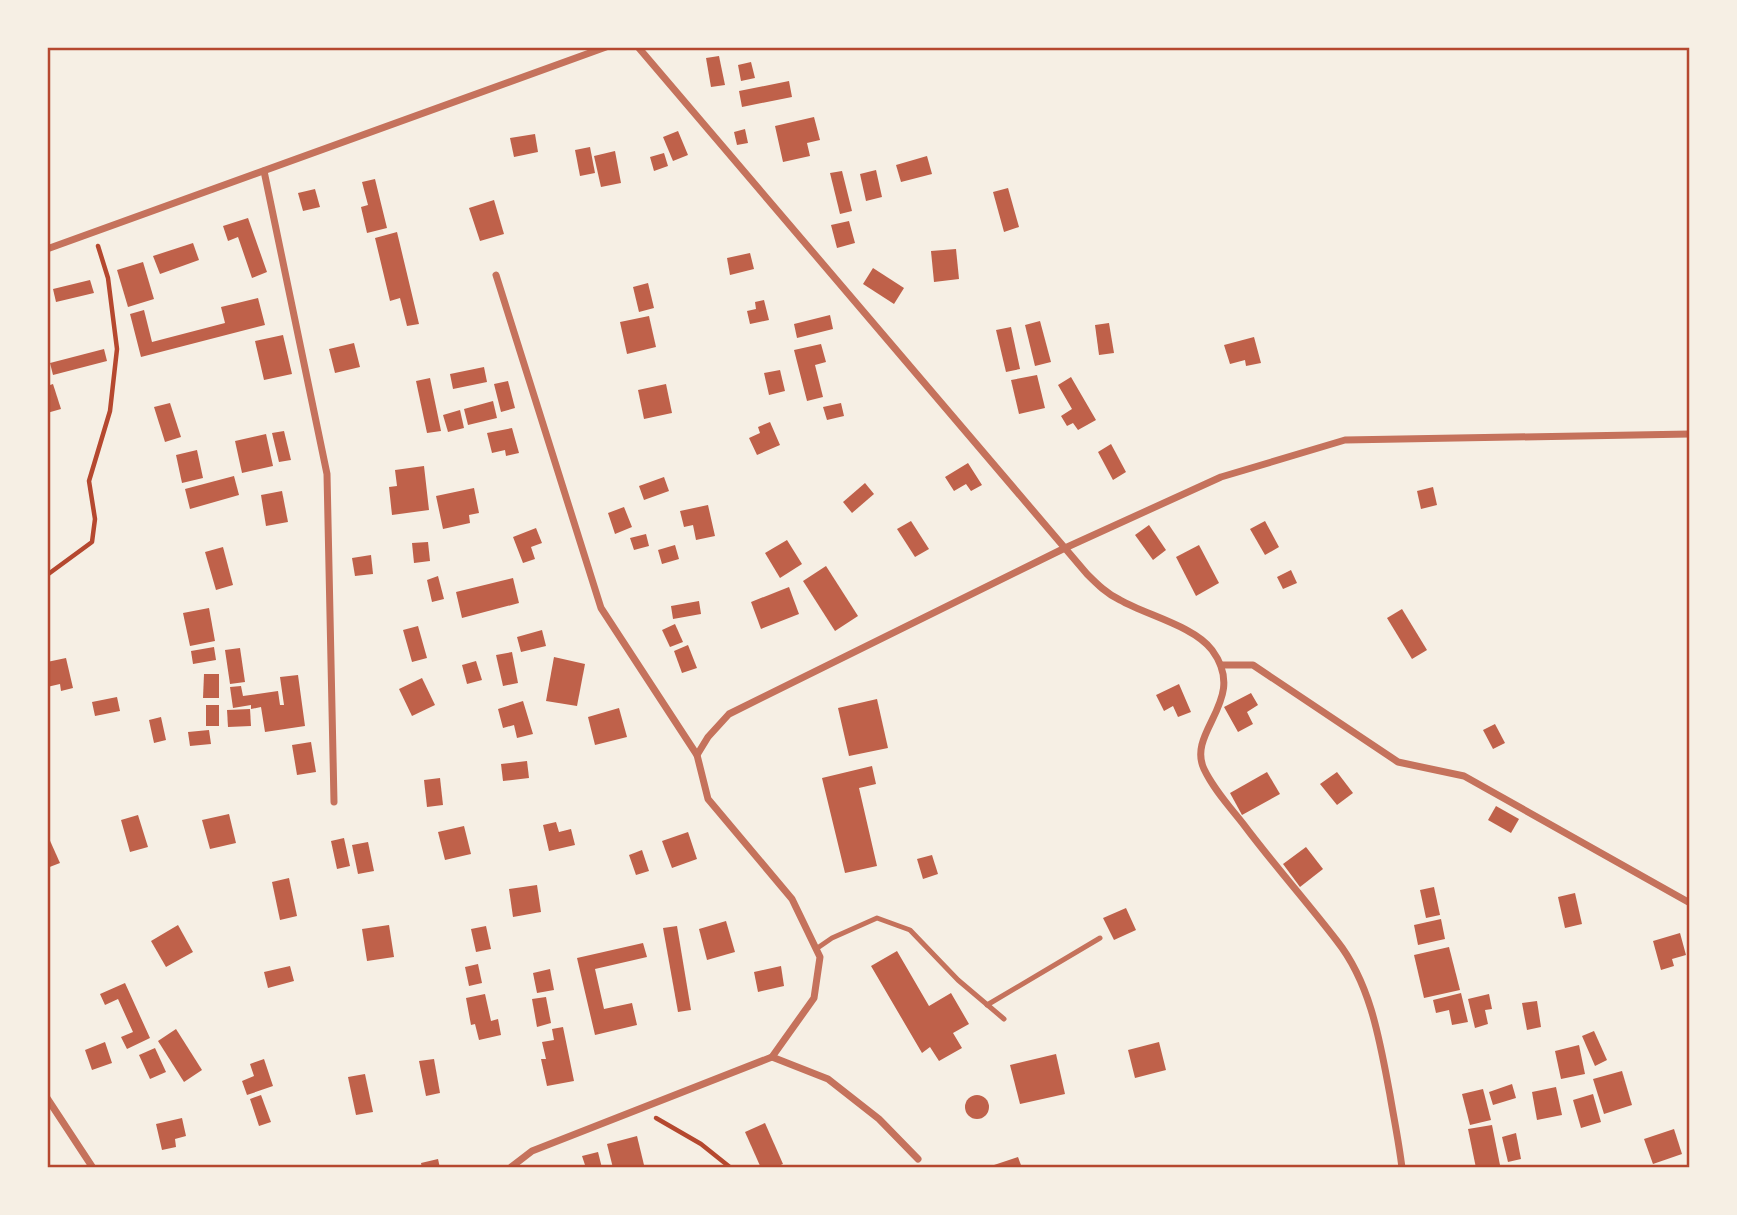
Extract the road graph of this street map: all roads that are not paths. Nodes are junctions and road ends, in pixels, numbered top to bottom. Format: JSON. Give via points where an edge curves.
{"nodes":[{"id":1,"x":607,"y":47,"type":"edge"},
{"id":2,"x":638,"y":47,"type":"edge"},
{"id":3,"x":264,"y":171,"type":"junction"},
{"id":4,"x":47,"y":249,"type":"edge"},
{"id":5,"x":496,"y":275,"type":"dead end"},
{"id":6,"x":1690,"y":434,"type":"edge"},
{"id":7,"x":1065,"y":548,"type":"junction"},
{"id":8,"x":1221,"y":664,"type":"junction"},
{"id":9,"x":697,"y":755,"type":"junction"},
{"id":10,"x":334,"y":802,"type":"dead end"},
{"id":11,"x":1690,"y":904,"type":"edge"},
{"id":12,"x":1100,"y":939,"type":"dead end"},
{"id":13,"x":816,"y":949,"type":"junction"},
{"id":14,"x":987,"y":1005,"type":"junction"},
{"id":15,"x":1004,"y":1019,"type":"dead end"},
{"id":16,"x":772,"y":1057,"type":"junction"},
{"id":17,"x":47,"y":1098,"type":"edge"},
{"id":18,"x":918,"y":1159,"type":"dead end"},
{"id":19,"x":93,"y":1168,"type":"edge"},
{"id":20,"x":510,"y":1168,"type":"edge"},
{"id":21,"x":1402,"y":1168,"type":"edge"}],
"edges":[{"from":1,"to":3,"type":"street"},
{"from":2,"to":7,"type":"street"},
{"from":3,"to":4,"type":"street"},
{"from":3,"to":10,"type":"street","via":[[327,474]]},
{"from":5,"to":9,"type":"street","via":[[601,608]]},
{"from":6,"to":7,"type":"street","via":[[1345,440],[1221,477]]},
{"from":7,"to":8,"type":"street","via":[[1100,587],[1202,640]]},
{"from":7,"to":9,"type":"street","via":[[729,714]]},
{"from":8,"to":11,"type":"street","via":[[1252,665],[1398,762],[1464,776]]},
{"from":8,"to":21,"type":"street","via":[[1222,702],[1202,743],[1202,763],[1214,787],[1339,943],[1358,976],[1374,1016]]},
{"from":9,"to":13,"type":"street","via":[[708,799],[792,899]]},
{"from":12,"to":14,"type":"lane"},
{"from":13,"to":14,"type":"lane","via":[[877,918],[910,930]]},
{"from":13,"to":16,"type":"street","via":[[820,957],[814,998]]},
{"from":14,"to":15,"type":"lane"},
{"from":16,"to":18,"type":"street","via":[[828,1079],[879,1119]]},
{"from":16,"to":20,"type":"street","via":[[532,1152]]},
{"from":17,"to":19,"type":"street"}]}
